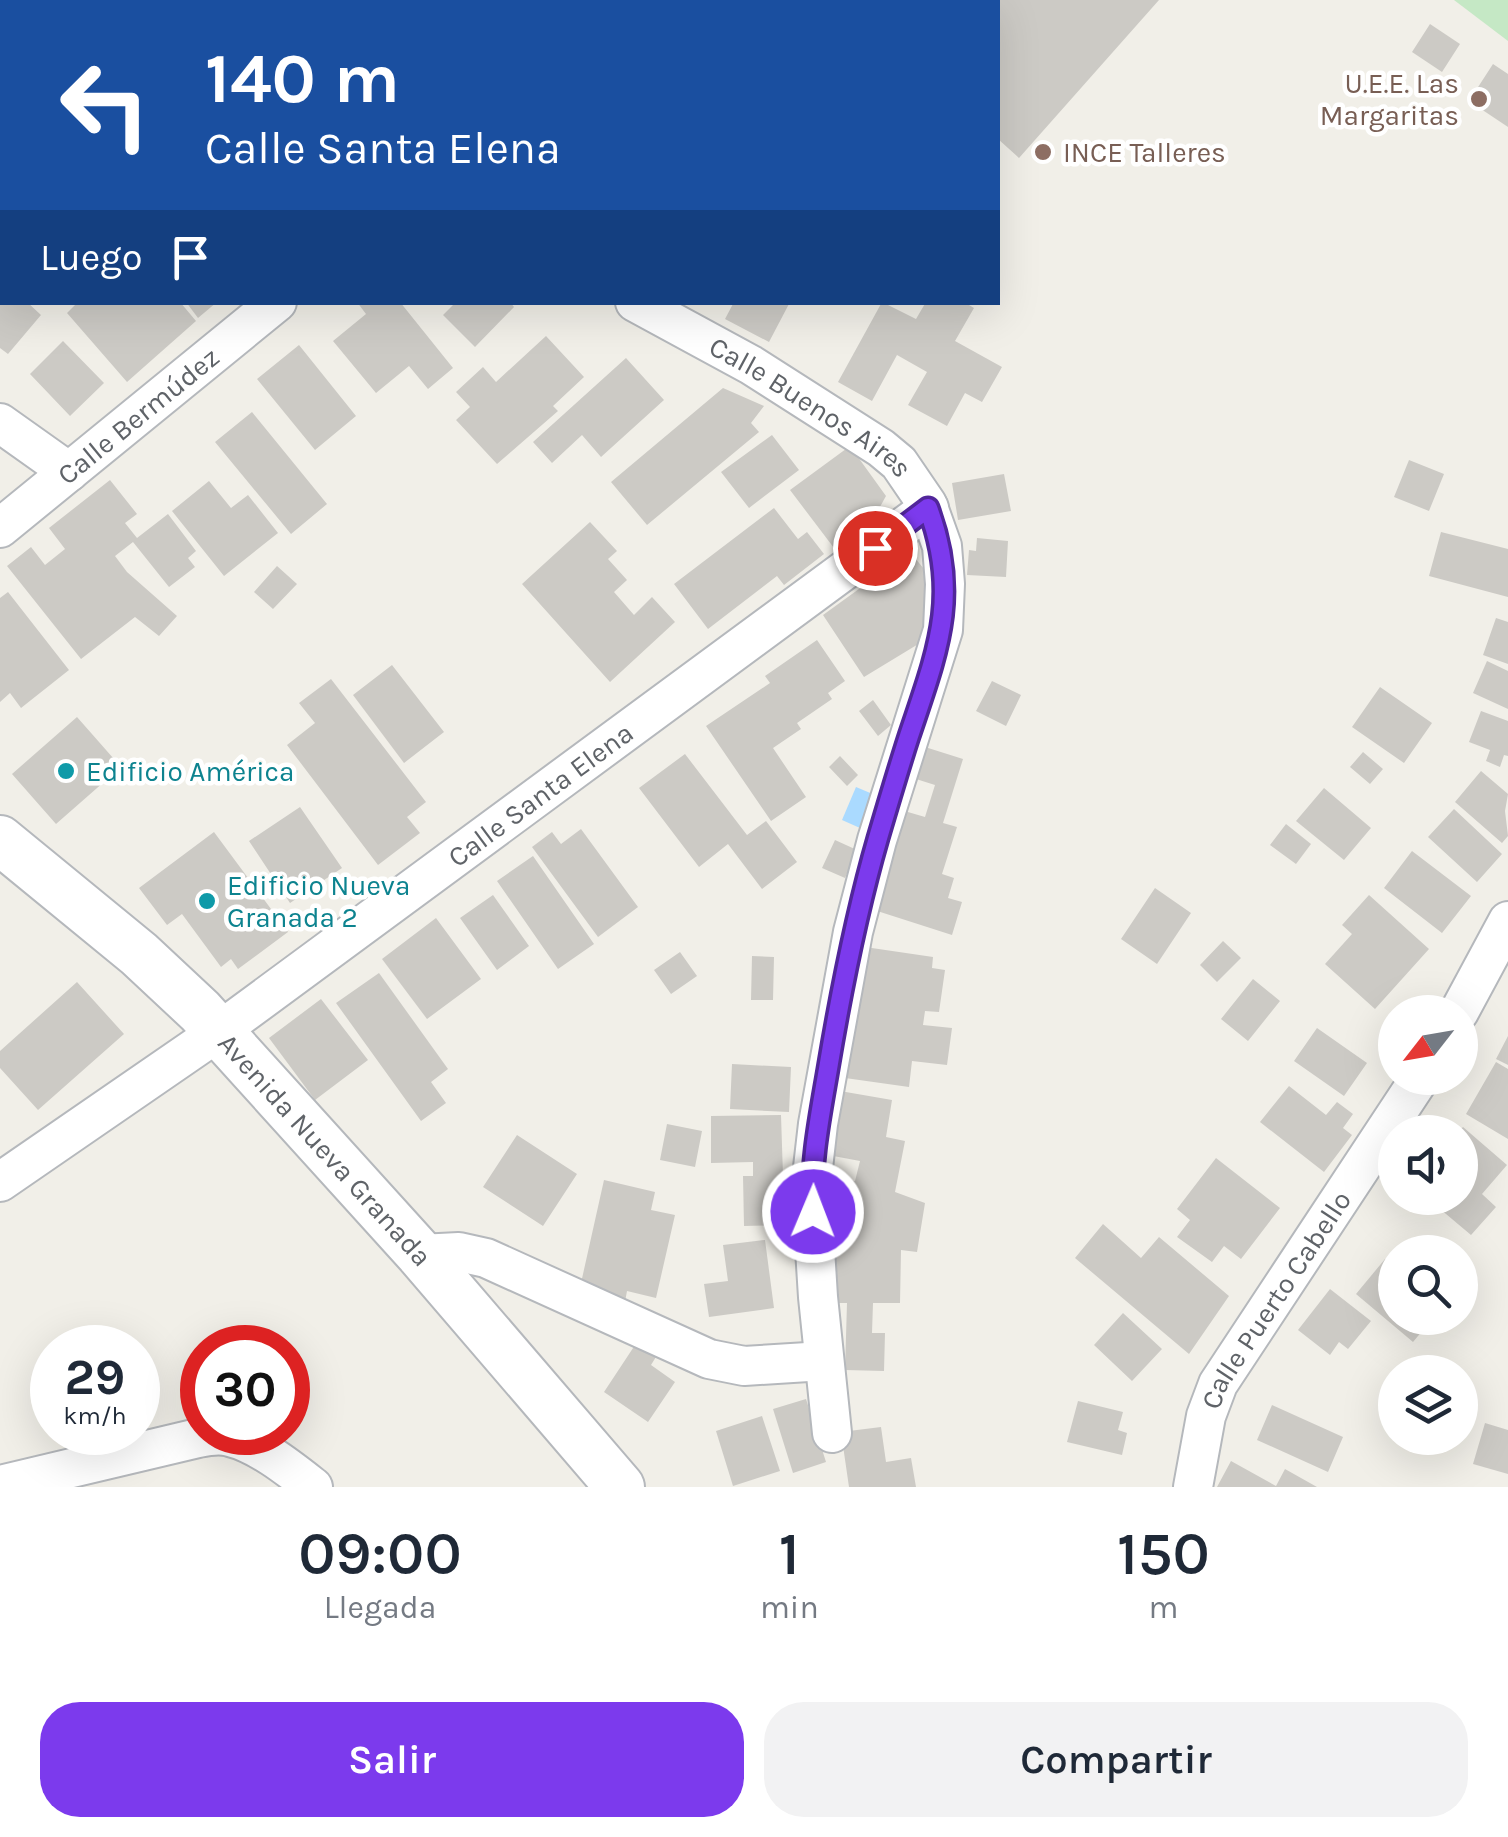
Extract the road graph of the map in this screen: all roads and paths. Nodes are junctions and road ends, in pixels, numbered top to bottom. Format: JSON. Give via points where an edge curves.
{"nodes":[{"id":1,"x":273,"y":305,"type":"edge"},
{"id":2,"x":641,"y":305,"type":"edge"},
{"id":3,"x":0,"y":423,"type":"edge"},
{"id":4,"x":69,"y":472,"type":"junction"},
{"id":5,"x":928,"y":508,"type":"junction"},
{"id":6,"x":0,"y":528,"type":"edge"},
{"id":7,"x":0,"y":840,"type":"edge"},
{"id":8,"x":1508,"y":921,"type":"edge"},
{"id":9,"x":1469,"y":995,"type":"edge"},
{"id":10,"x":218,"y":1032,"type":"junction"},
{"id":11,"x":1409,"y":1095,"type":"edge"},
{"id":12,"x":0,"y":1182,"type":"edge"},
{"id":13,"x":420,"y":1254,"type":"junction"},
{"id":14,"x":824,"y":1362,"type":"junction"},
{"id":15,"x":832,"y":1433,"type":"dead end"},
{"id":16,"x":0,"y":1484,"type":"edge"},
{"id":17,"x":313,"y":1487,"type":"edge"},
{"id":18,"x":620,"y":1487,"type":"edge"},
{"id":19,"x":1194,"y":1487,"type":"edge"}],
"edges":[{"from":1,"to":4,"type":"street","name":"Calle Bermúdez"},
{"from":2,"to":5,"type":"street","name":"Calle Buenos Aires","via":[[881,448],[899,462]]},
{"from":3,"to":4,"type":"street"},
{"from":4,"to":6,"type":"street","name":"Calle Bermúdez"},
{"from":5,"to":10,"type":"street","name":"Calle Santa Elena"},
{"from":5,"to":14,"type":"street","name":"Calle Buenos Aires","via":[[942,546],[943,630],[852,932],[816,1139],[811,1185]]},
{"from":7,"to":10,"type":"street","name":"Avenida Nueva Granada","via":[[139,954]]},
{"from":8,"to":9,"type":"street"},
{"from":10,"to":12,"type":"street","name":"Calle Santa Elena"},
{"from":10,"to":13,"type":"street","name":"Avenida Nueva Granada"},
{"from":11,"to":19,"type":"street","name":"Calle Puerto Cabello","via":[[1218,1384]]},
{"from":13,"to":14,"type":"street","via":[[486,1258],[709,1359],[744,1366]]},
{"from":13,"to":18,"type":"street","name":"Avenida Nueva Granada"},
{"from":14,"to":15,"type":"street","name":"Calle Buenos Aires"},
{"from":16,"to":17,"type":"street","via":[[219,1436],[261,1452]]}]}
